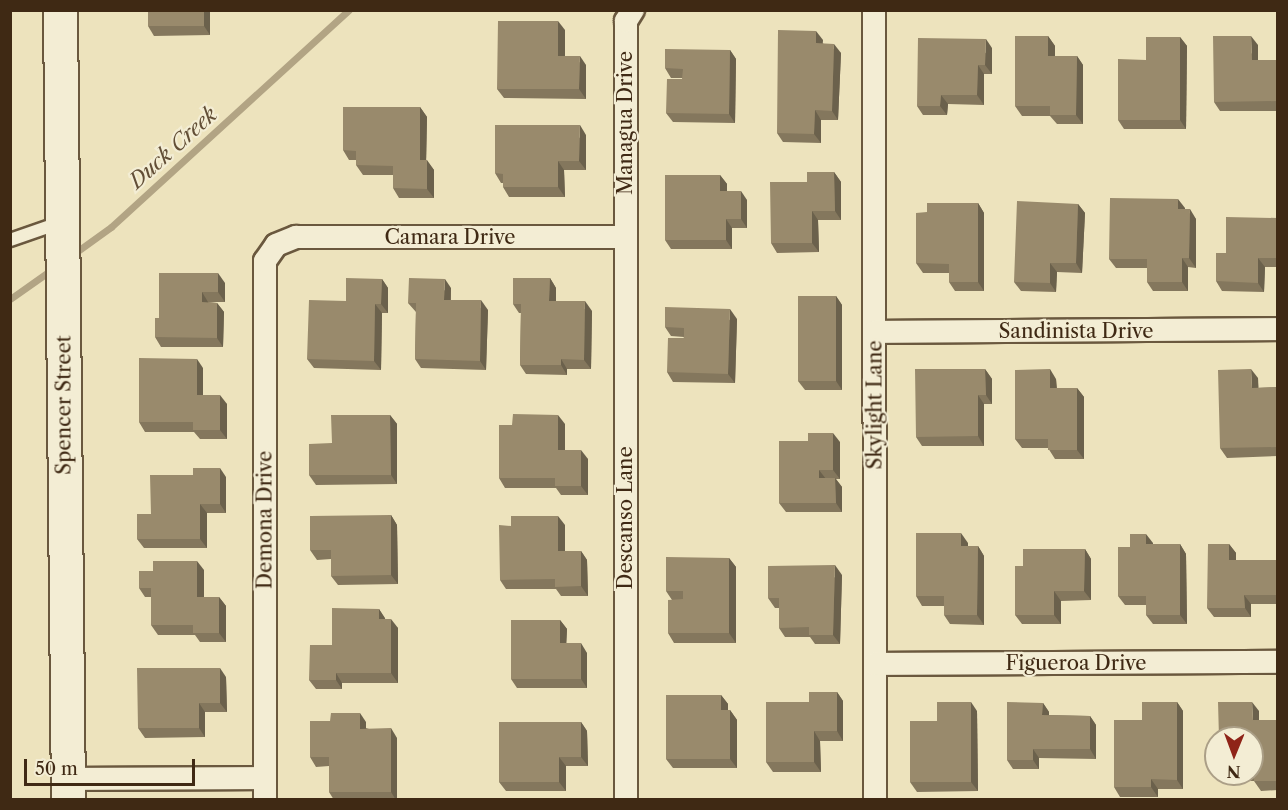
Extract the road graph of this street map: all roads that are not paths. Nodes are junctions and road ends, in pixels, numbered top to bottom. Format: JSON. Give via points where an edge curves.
{"nodes":[{"id":1,"x":60,"y":10,"type":"edge"},
{"id":2,"x":633,"y":10,"type":"edge"},
{"id":3,"x":874,"y":10,"type":"edge"},
{"id":4,"x":63,"y":222,"type":"junction"},
{"id":5,"x":625,"y":237,"type":"junction"},
{"id":6,"x":10,"y":240,"type":"edge"},
{"id":7,"x":276,"y":245,"type":"joint"},
{"id":8,"x":1278,"y":329,"type":"edge"},
{"id":9,"x":875,"y":332,"type":"junction"},
{"id":10,"x":1278,"y":662,"type":"edge"},
{"id":11,"x":875,"y":664,"type":"junction"},
{"id":12,"x":68,"y":789,"type":"edge"},
{"id":13,"x":265,"y":789,"type":"edge"},
{"id":14,"x":626,"y":800,"type":"edge"},
{"id":15,"x":875,"y":800,"type":"edge"}],
"edges":[{"from":1,"to":4,"type":"street","name":"Spencer Street"},
{"from":2,"to":5,"type":"street","name":"Managua Drive","via":[[626,21]]},
{"from":3,"to":9,"type":"street","name":"Skylight Lane"},
{"from":4,"to":6,"type":"lane"},
{"from":4,"to":12,"type":"street","name":"Spencer Street"},
{"from":5,"to":7,"type":"street","name":"Camara Drive","via":[[296,237]]},
{"from":5,"to":14,"type":"street","name":"Descanso Lane"},
{"from":7,"to":13,"type":"street","name":"Demona Drive","via":[[265,261]]},
{"from":8,"to":9,"type":"street","name":"Sandinista Drive"},
{"from":9,"to":11,"type":"street","name":"Skylight Lane"},
{"from":10,"to":11,"type":"street","name":"Figueroa Drive"},
{"from":11,"to":15,"type":"street","name":"Skylight Lane"},
{"from":12,"to":13,"type":"street"}]}
